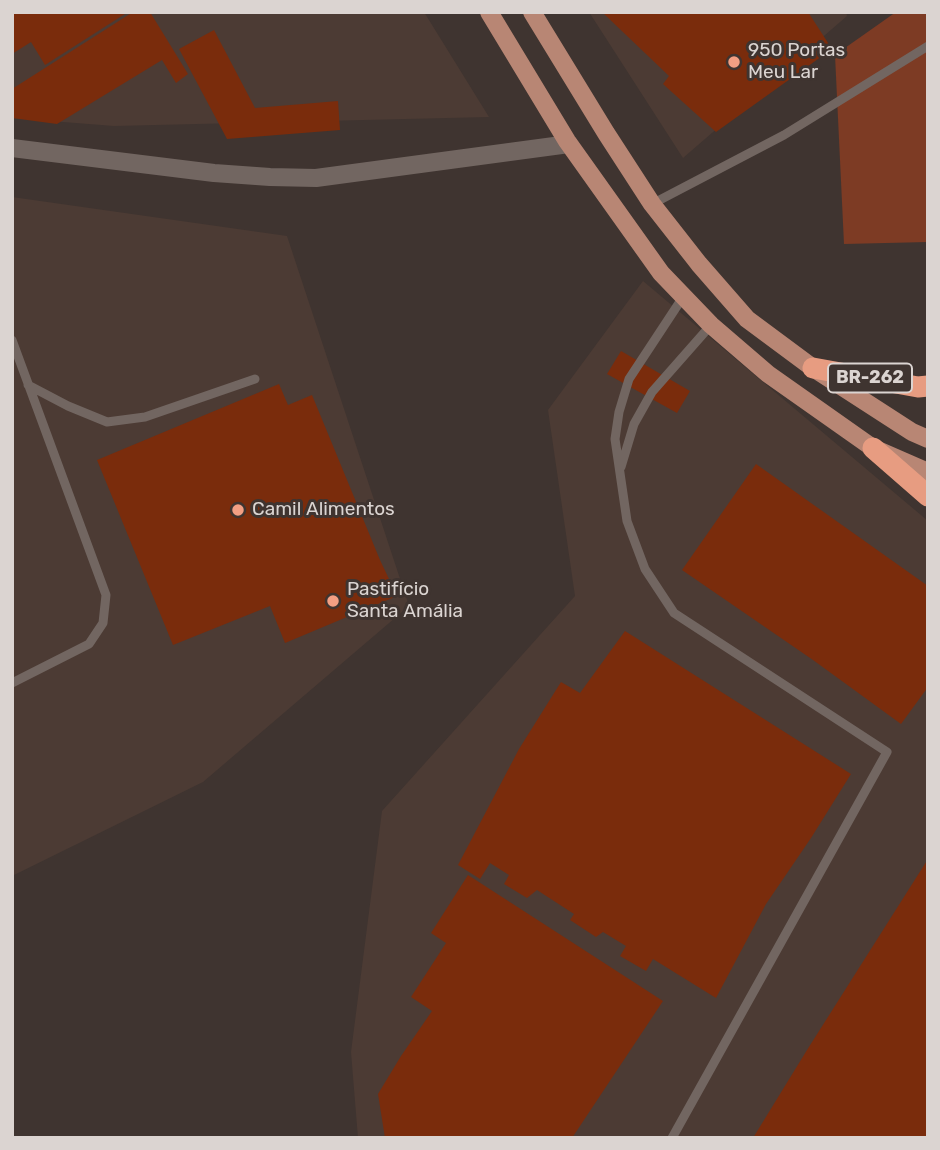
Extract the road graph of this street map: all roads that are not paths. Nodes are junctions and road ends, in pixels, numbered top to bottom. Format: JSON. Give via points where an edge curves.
{"nodes":[{"id":1,"x":489,"y":12,"type":"edge"},
{"id":2,"x":532,"y":12,"type":"edge"},
{"id":3,"x":928,"y":46,"type":"edge"},
{"id":4,"x":569,"y":144,"type":"junction"},
{"id":5,"x":12,"y":148,"type":"edge"},
{"id":6,"x":652,"y":204,"type":"junction"},
{"id":7,"x":683,"y":297,"type":"junction"},
{"id":8,"x":711,"y":325,"type":"junction"},
{"id":9,"x":12,"y":340,"type":"edge"},
{"id":10,"x":813,"y":368,"type":"junction"},
{"id":11,"x":255,"y":379,"type":"dead end"},
{"id":12,"x":29,"y":385,"type":"junction"},
{"id":13,"x":928,"y":386,"type":"edge"},
{"id":14,"x":928,"y":439,"type":"edge"},
{"id":15,"x":873,"y":448,"type":"junction"},
{"id":16,"x":620,"y":468,"type":"junction"},
{"id":17,"x":928,"y":472,"type":"edge"},
{"id":18,"x":928,"y":496,"type":"edge"},
{"id":19,"x":12,"y":683,"type":"edge"},
{"id":20,"x":671,"y":1138,"type":"edge"}],
"edges":[{"from":1,"to":4,"type":"main road"},
{"from":2,"to":6,"type":"main road"},
{"from":3,"to":6,"type":"lane","via":[[784,135]]},
{"from":4,"to":5,"type":"street","via":[[316,178],[214,173]]},
{"from":4,"to":7,"type":"main road"},
{"from":6,"to":10,"type":"main road","via":[[747,319]]},
{"from":7,"to":8,"type":"main road"},
{"from":7,"to":16,"type":"lane","via":[[629,379],[615,439]]},
{"from":8,"to":15,"type":"main road","via":[[768,374]]},
{"from":8,"to":16,"type":"lane","via":[[652,392],[634,424]]},
{"from":9,"to":12,"type":"lane"},
{"from":10,"to":13,"type":"highway","number":"BR-262"},
{"from":10,"to":14,"type":"main road"},
{"from":11,"to":12,"type":"lane","via":[[145,417],[107,422]]},
{"from":12,"to":19,"type":"lane","via":[[106,595],[103,623],[89,644]]},
{"from":15,"to":17,"type":"main road"},
{"from":15,"to":18,"type":"highway"},
{"from":16,"to":20,"type":"lane","via":[[627,521],[645,569],[674,613],[887,752]]}]}
